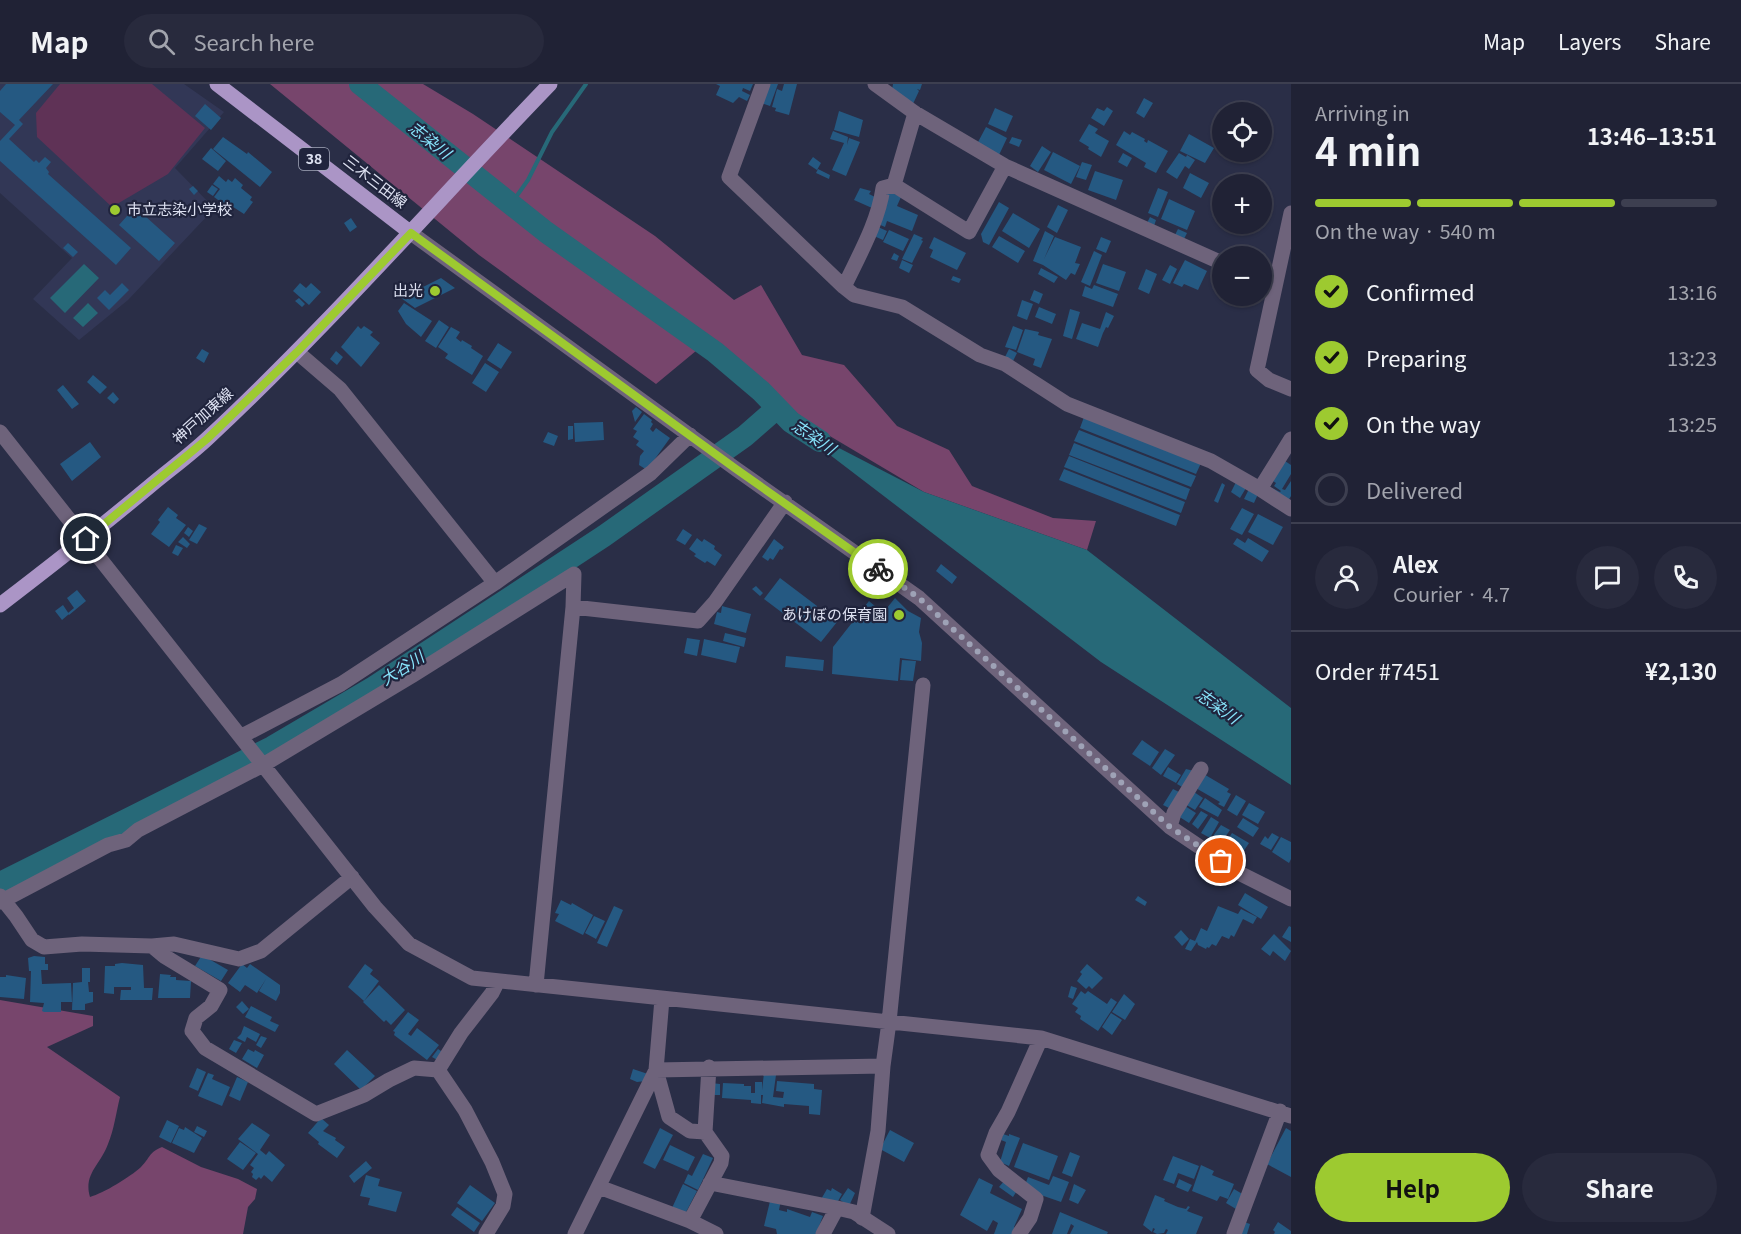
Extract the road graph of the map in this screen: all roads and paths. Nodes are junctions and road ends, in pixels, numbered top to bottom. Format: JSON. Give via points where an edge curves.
{"nodes":[{"id":1,"x":217,"y":84,"type":"edge"},
{"id":2,"x":536,"y":84,"type":"edge"},
{"id":3,"x":550,"y":84,"type":"edge"},
{"id":4,"x":763,"y":84,"type":"edge"},
{"id":5,"x":875,"y":84,"type":"edge"},
{"id":6,"x":915,"y":113,"type":"junction"},
{"id":7,"x":495,"y":141,"type":"junction"},
{"id":8,"x":1005,"y":166,"type":"junction"},
{"id":9,"x":894,"y":185,"type":"junction"},
{"id":10,"x":1291,"y":213,"type":"edge"},
{"id":11,"x":411,"y":233,"type":"junction"},
{"id":12,"x":1212,"y":259,"type":"edge"},
{"id":13,"x":1272,"y":272,"type":"edge"},
{"id":14,"x":844,"y":287,"type":"junction"},
{"id":15,"x":1265,"y":306,"type":"edge"},
{"id":16,"x":297,"y":352,"type":"junction"},
{"id":17,"x":1291,"y":389,"type":"edge"},
{"id":18,"x":0,"y":432,"type":"edge"},
{"id":19,"x":690,"y":435,"type":"junction"},
{"id":20,"x":1291,"y":438,"type":"edge"},
{"id":21,"x":1260,"y":489,"type":"junction"},
{"id":22,"x":785,"y":502,"type":"junction"},
{"id":23,"x":1291,"y":509,"type":"edge"},
{"id":24,"x":86,"y":539,"type":"junction"},
{"id":25,"x":495,"y":583,"type":"junction"},
{"id":26,"x":0,"y":605,"type":"edge"},
{"id":27,"x":573,"y":607,"type":"junction"},
{"id":28,"x":923,"y":685,"type":"dead end"},
{"id":29,"x":242,"y":736,"type":"junction"},
{"id":30,"x":262,"y":765,"type":"junction"},
{"id":31,"x":1201,"y":769,"type":"dead end"},
{"id":32,"x":1170,"y":827,"type":"junction"},
{"id":33,"x":352,"y":877,"type":"junction"},
{"id":34,"x":1,"y":899,"type":"edge"},
{"id":35,"x":1291,"y":899,"type":"edge"},
{"id":36,"x":152,"y":946,"type":"junction"},
{"id":37,"x":498,"y":981,"type":"junction"},
{"id":38,"x":536,"y":985,"type":"junction"},
{"id":39,"x":663,"y":999,"type":"junction"},
{"id":40,"x":889,"y":1022,"type":"junction"},
{"id":41,"x":1041,"y":1038,"type":"junction"},
{"id":42,"x":882,"y":1066,"type":"junction"},
{"id":43,"x":709,"y":1067,"type":"junction"},
{"id":44,"x":438,"y":1070,"type":"junction"},
{"id":45,"x":656,"y":1070,"type":"junction"},
{"id":46,"x":1285,"y":1114,"type":"edge"},
{"id":47,"x":705,"y":1132,"type":"junction"},
{"id":48,"x":710,"y":1183,"type":"junction"},
{"id":49,"x":599,"y":1187,"type":"junction"},
{"id":50,"x":837,"y":1208,"type":"junction"},
{"id":51,"x":862,"y":1218,"type":"junction"},
{"id":52,"x":690,"y":1221,"type":"junction"},
{"id":53,"x":486,"y":1234,"type":"edge"},
{"id":54,"x":575,"y":1234,"type":"edge"},
{"id":55,"x":716,"y":1234,"type":"edge"},
{"id":56,"x":823,"y":1234,"type":"edge"},
{"id":57,"x":888,"y":1234,"type":"edge"},
{"id":58,"x":1019,"y":1234,"type":"edge"},
{"id":59,"x":1234,"y":1234,"type":"edge"}],
"edges":[{"from":1,"to":11,"type":"main road","name":"三木三田線","number":"38"},
{"from":2,"to":7,"type":"main road"},
{"from":3,"to":7,"type":"main road"},
{"from":4,"to":14,"type":"street","via":[[729,177]]},
{"from":5,"to":6,"type":"street"},
{"from":6,"to":8,"type":"street"},
{"from":6,"to":9,"type":"street"},
{"from":7,"to":11,"type":"main road"},
{"from":8,"to":9,"type":"street","via":[[969,232]]},
{"from":8,"to":12,"type":"street"},
{"from":9,"to":14,"type":"street","via":[[883,188],[864,245]]},
{"from":10,"to":13,"type":"street"},
{"from":11,"to":16,"type":"main road","name":"神戸加東線"},
{"from":11,"to":19,"type":"street"},
{"from":14,"to":21,"type":"street","via":[[854,295],[902,307],[980,355],[1005,364],[1066,404],[1211,461]]},
{"from":15,"to":17,"type":"street","via":[[1257,370]]},
{"from":16,"to":24,"type":"main road","name":"神戸加東線","via":[[207,439]]},
{"from":16,"to":25,"type":"street","via":[[340,389]]},
{"from":18,"to":24,"type":"street"},
{"from":19,"to":22,"type":"street"},
{"from":19,"to":25,"type":"street","via":[[651,473]]},
{"from":20,"to":21,"type":"street"},
{"from":21,"to":23,"type":"street"},
{"from":22,"to":27,"type":"street","via":[[698,621]]},
{"from":22,"to":32,"type":"street","via":[[919,598]]},
{"from":24,"to":26,"type":"main road","name":"神戸加東線"},
{"from":24,"to":29,"type":"street"},
{"from":25,"to":29,"type":"street","via":[[341,684]]},
{"from":27,"to":30,"type":"street","via":[[574,574]]},
{"from":27,"to":38,"type":"street"},
{"from":28,"to":40,"type":"street"},
{"from":29,"to":30,"type":"street"},
{"from":30,"to":33,"type":"street"},
{"from":30,"to":34,"type":"street","via":[[126,840],[108,845]]},
{"from":31,"to":32,"type":"street","via":[[1174,813]]},
{"from":32,"to":35,"type":"street","via":[[1237,872]]},
{"from":33,"to":36,"type":"street","via":[[261,951],[239,959],[174,944]]},
{"from":33,"to":37,"type":"street","via":[[409,944],[472,978]]},
{"from":34,"to":36,"type":"street","via":[[32,940],[44,947]]},
{"from":36,"to":44,"type":"street","via":[[220,990],[211,1006],[196,1018],[192,1031],[205,1048],[316,1114],[364,1095],[414,1068]]},
{"from":37,"to":38,"type":"street"},
{"from":37,"to":44,"type":"street"},
{"from":38,"to":39,"type":"street"},
{"from":39,"to":40,"type":"street"},
{"from":39,"to":45,"type":"street"},
{"from":40,"to":41,"type":"street"},
{"from":40,"to":42,"type":"street"},
{"from":41,"to":46,"type":"street"},
{"from":41,"to":58,"type":"street","via":[[988,1155],[999,1170],[1036,1199]]},
{"from":42,"to":43,"type":"street"},
{"from":42,"to":51,"type":"street","via":[[878,1131]]},
{"from":43,"to":45,"type":"street"},
{"from":43,"to":47,"type":"street"},
{"from":44,"to":53,"type":"street","via":[[465,1110],[505,1194],[503,1206]]},
{"from":45,"to":47,"type":"street","via":[[669,1117],[690,1131]]},
{"from":45,"to":49,"type":"street"},
{"from":46,"to":59,"type":"street"},
{"from":47,"to":48,"type":"street","via":[[722,1155]]},
{"from":48,"to":50,"type":"street"},
{"from":48,"to":52,"type":"street"},
{"from":49,"to":52,"type":"street"},
{"from":49,"to":54,"type":"street"},
{"from":50,"to":51,"type":"street"},
{"from":50,"to":56,"type":"street"},
{"from":51,"to":57,"type":"street"},
{"from":52,"to":55,"type":"street"}]}
